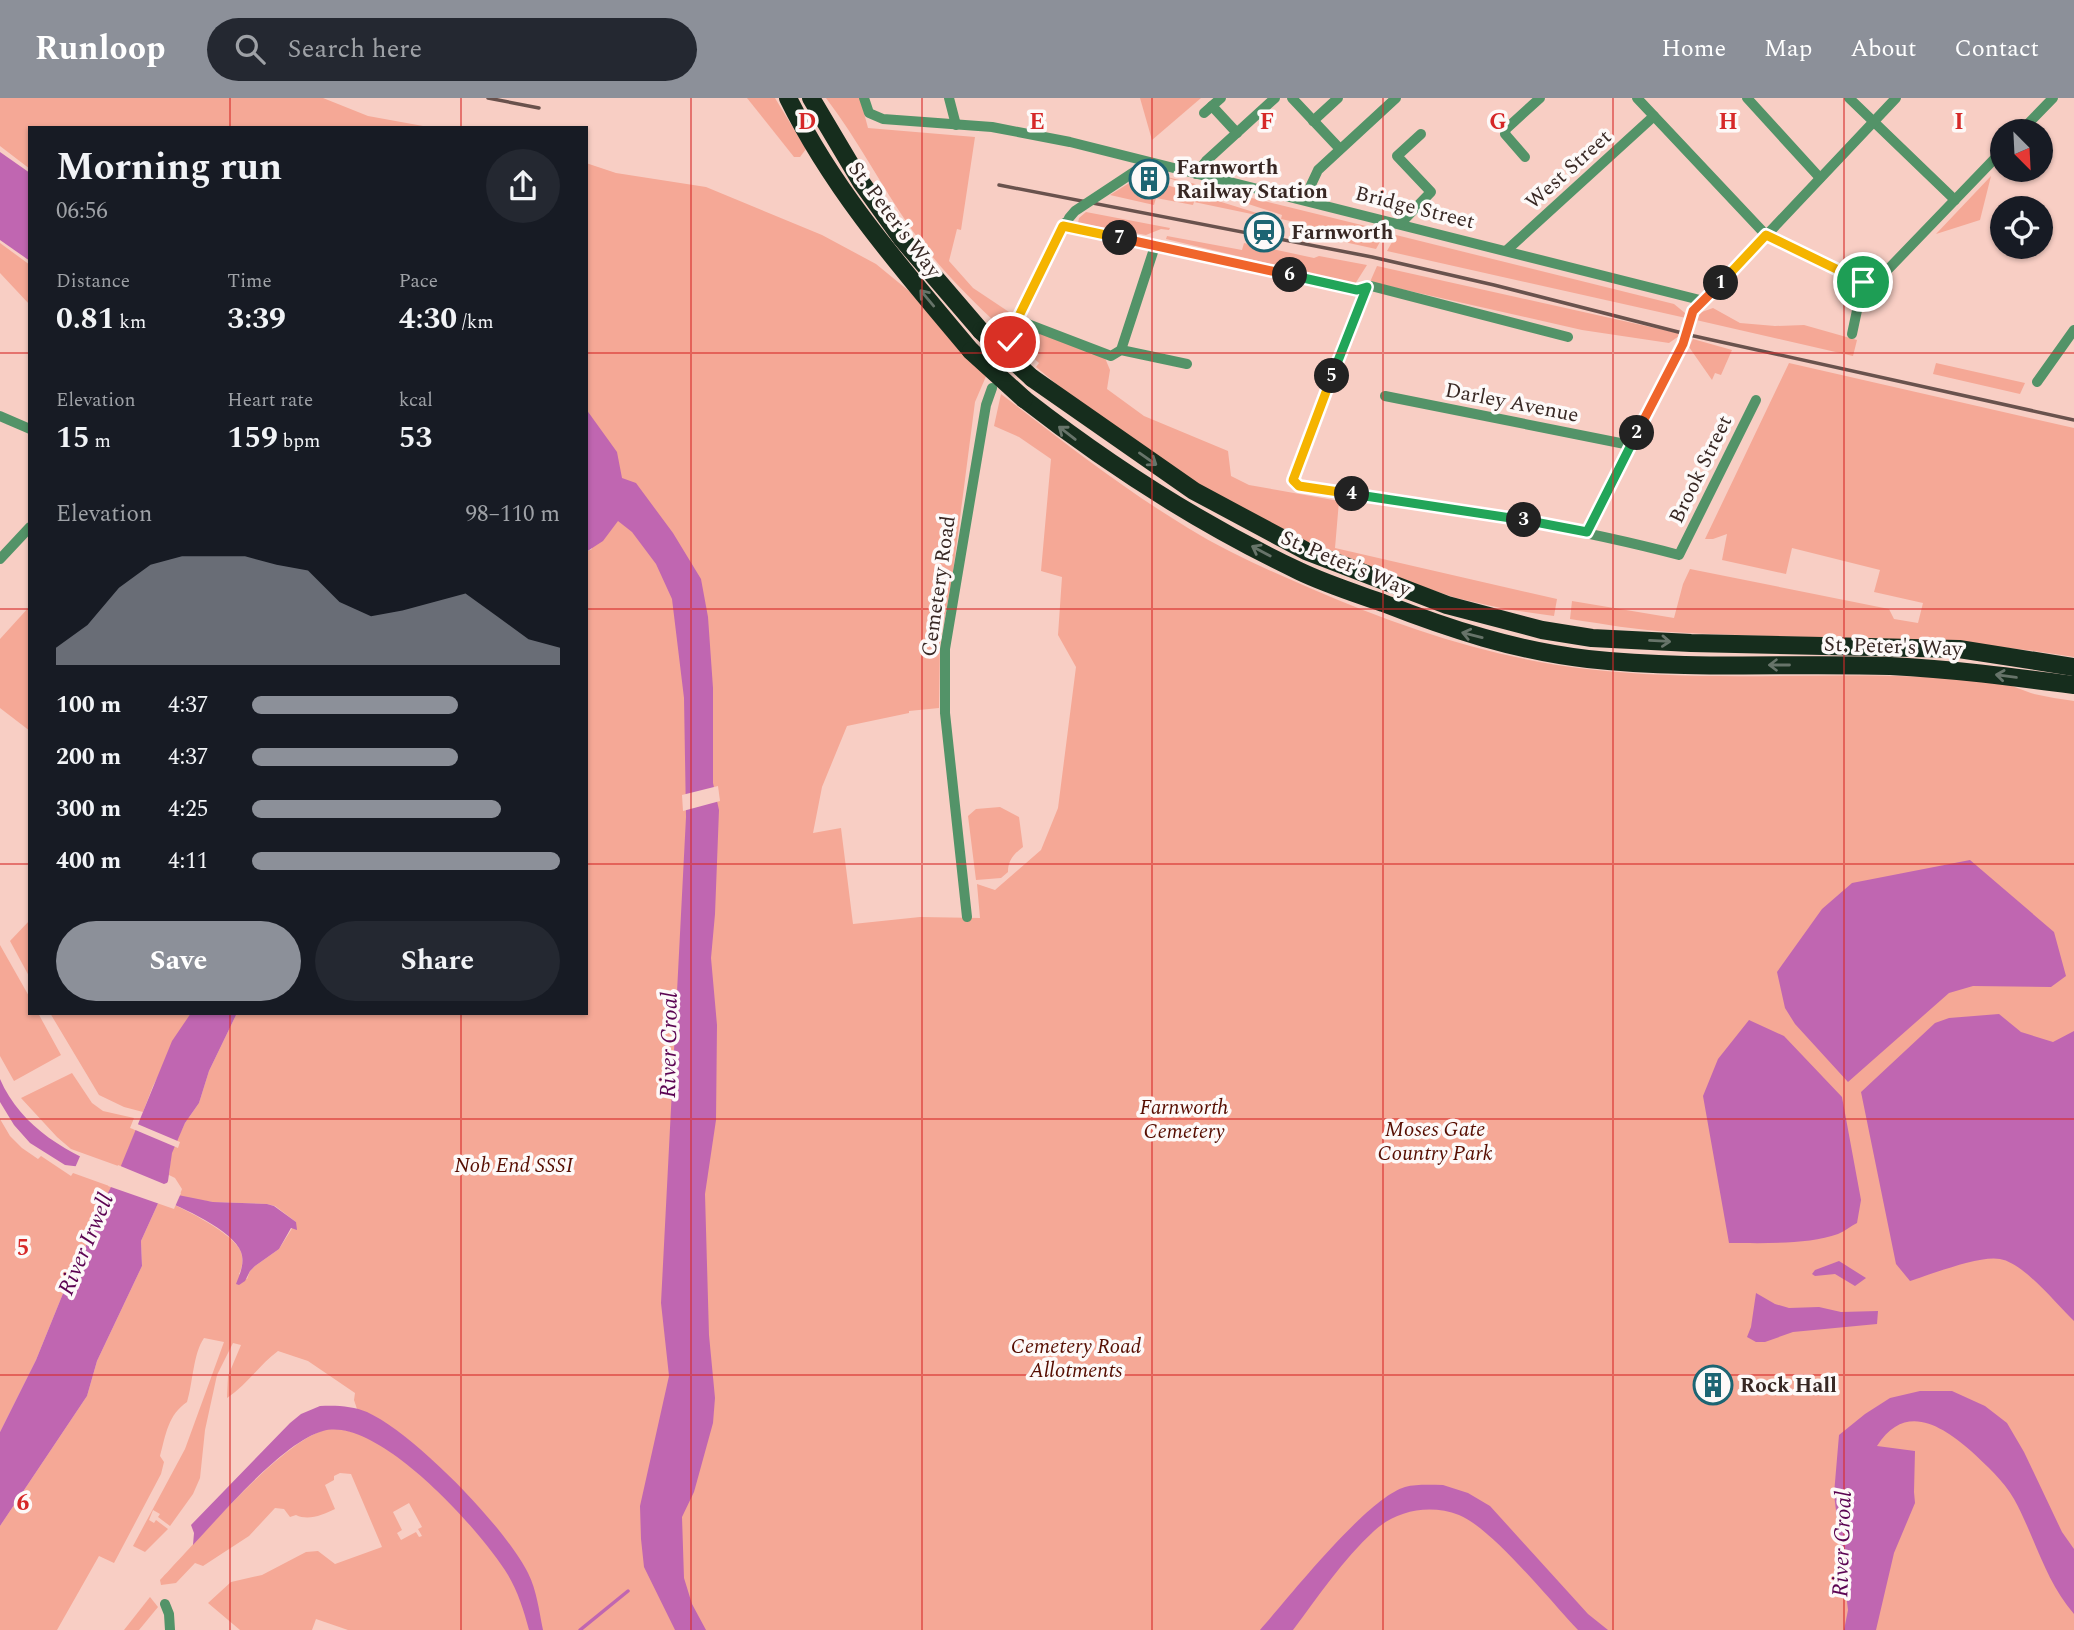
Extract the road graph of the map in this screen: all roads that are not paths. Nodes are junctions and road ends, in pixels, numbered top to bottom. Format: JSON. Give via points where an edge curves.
{"nodes":[{"id":1,"x":788,"y":98,"type":"edge"},
{"id":2,"x":811,"y":98,"type":"edge"},
{"id":3,"x":864,"y":98,"type":"edge"},
{"id":4,"x":949,"y":98,"type":"edge"},
{"id":5,"x":1275,"y":98,"type":"edge"},
{"id":6,"x":1292,"y":98,"type":"edge"},
{"id":7,"x":1338,"y":98,"type":"edge"},
{"id":8,"x":1396,"y":98,"type":"edge"},
{"id":9,"x":1540,"y":98,"type":"edge"},
{"id":10,"x":1637,"y":98,"type":"edge"},
{"id":11,"x":1747,"y":98,"type":"edge"},
{"id":12,"x":1849,"y":98,"type":"edge"},
{"id":13,"x":1896,"y":98,"type":"edge"},
{"id":14,"x":2053,"y":98,"type":"edge"},
{"id":15,"x":1221,"y":99,"type":"edge"},
{"id":16,"x":1654,"y":116,"type":"junction"},
{"id":17,"x":2033,"y":119,"type":"edge"},
{"id":18,"x":1313,"y":121,"type":"junction"},
{"id":19,"x":1873,"y":123,"type":"junction"},
{"id":20,"x":956,"y":125,"type":"junction"},
{"id":21,"x":1237,"y":133,"type":"junction"},
{"id":22,"x":1421,"y":134,"type":"dead end"},
{"id":23,"x":1340,"y":149,"type":"junction"},
{"id":24,"x":1525,"y":157,"type":"dead end"},
{"id":25,"x":1144,"y":162,"type":"junction"},
{"id":26,"x":1990,"y":164,"type":"edge"},
{"id":27,"x":1196,"y":174,"type":"junction"},
{"id":28,"x":1821,"y":178,"type":"junction"},
{"id":29,"x":1304,"y":200,"type":"junction"},
{"id":30,"x":1955,"y":200,"type":"junction"},
{"id":31,"x":1066,"y":222,"type":"junction"},
{"id":32,"x":1401,"y":223,"type":"junction"},
{"id":33,"x":1766,"y":235,"type":"junction"},
{"id":34,"x":1155,"y":246,"type":"junction"},
{"id":35,"x":1507,"y":250,"type":"junction"},
{"id":36,"x":1863,"y":282,"type":"junction"},
{"id":37,"x":1367,"y":287,"type":"junction"},
{"id":38,"x":1704,"y":301,"type":"junction"},
{"id":39,"x":1017,"y":320,"type":"junction"},
{"id":40,"x":2074,"y":330,"type":"edge"},
{"id":41,"x":1852,"y":334,"type":"dead end"},
{"id":42,"x":1568,"y":337,"type":"dead end"},
{"id":43,"x":1010,"y":342,"type":"dead end"},
{"id":44,"x":1121,"y":351,"type":"junction"},
{"id":45,"x":1187,"y":364,"type":"dead end"},
{"id":46,"x":2037,"y":382,"type":"dead end"},
{"id":47,"x":992,"y":388,"type":"dead end"},
{"id":48,"x":1385,"y":396,"type":"dead end"},
{"id":49,"x":1756,"y":400,"type":"dead end"},
{"id":50,"x":0,"y":416,"type":"edge"},
{"id":51,"x":28,"y":428,"type":"edge"},
{"id":52,"x":1630,"y":445,"type":"junction"},
{"id":53,"x":28,"y":529,"type":"edge"},
{"id":54,"x":1587,"y":532,"type":"junction"},
{"id":55,"x":0,"y":559,"type":"edge"},
{"id":56,"x":2074,"y":667,"type":"edge"},
{"id":57,"x":2074,"y":685,"type":"edge"},
{"id":58,"x":967,"y":918,"type":"dead end"},
{"id":59,"x":165,"y":1604,"type":"dead end"},
{"id":60,"x":170,"y":1630,"type":"edge"}],
"edges":[{"from":57,"to":1,"type":"highway","name":"St. Peter's Way","one_way":true,"bridge":true,"via":[[1891,666],[1689,665],[1589,659],[1447,628],[1300,572],[1174,505],[1084,446],[971,351],[881,244]]},
{"from":2,"to":56,"type":"highway","name":"St. Peter's Way","one_way":true,"bridge":true,"via":[[861,182],[902,239],[981,331],[1032,378],[1194,491],[1306,551],[1447,605],[1592,638],[1959,649]]},
{"from":3,"to":20,"type":"street","name":"Bridge Street","via":[[869,113],[883,119]]},
{"from":4,"to":20,"type":"street"},
{"from":5,"to":21,"type":"street"},
{"from":6,"to":18,"type":"street"},
{"from":7,"to":18,"type":"street"},
{"from":8,"to":23,"type":"street"},
{"from":9,"to":24,"type":"street","via":[[1506,129],[1505,134]]},
{"from":10,"to":16,"type":"street"},
{"from":11,"to":28,"type":"street"},
{"from":12,"to":19,"type":"street"},
{"from":13,"to":19,"type":"street"},
{"from":14,"to":17,"type":"street"},
{"from":15,"to":21,"type":"street","via":[[1208,110]]},
{"from":16,"to":33,"type":"street"},
{"from":16,"to":35,"type":"street","name":"West Street"},
{"from":18,"to":23,"type":"street"},
{"from":19,"to":28,"type":"street"},
{"from":19,"to":30,"type":"street"},
{"from":20,"to":25,"type":"street","name":"Bridge Street","via":[[1020,131]]},
{"from":21,"to":27,"type":"street"},
{"from":22,"to":32,"type":"street","via":[[1397,156],[1431,192]]},
{"from":23,"to":29,"type":"street","via":[[1313,176]]},
{"from":25,"to":27,"type":"street","name":"Bridge Street"},
{"from":25,"to":31,"type":"street","bridge":true},
{"from":26,"to":30,"type":"street"},
{"from":27,"to":29,"type":"street","name":"Bridge Street"},
{"from":28,"to":33,"type":"street"},
{"from":29,"to":32,"type":"street","name":"Bridge Street"},
{"from":30,"to":36,"type":"street","via":[[1875,285]]},
{"from":31,"to":34,"type":"street"},
{"from":31,"to":39,"type":"street"},
{"from":32,"to":35,"type":"street","name":"Bridge Street"},
{"from":33,"to":36,"type":"street"},
{"from":33,"to":38,"type":"street"},
{"from":34,"to":37,"type":"street","via":[[1357,290]]},
{"from":34,"to":44,"type":"street"},
{"from":35,"to":38,"type":"street","name":"Bridge Street"},
{"from":36,"to":41,"type":"street"},
{"from":37,"to":42,"type":"street"},
{"from":37,"to":54,"type":"street","via":[[1293,480],[1299,486]]},
{"from":38,"to":52,"type":"street","bridge":true,"via":[[1693,313],[1685,340]]},
{"from":39,"to":43,"type":"street"},
{"from":39,"to":44,"type":"street","via":[[1111,356]]},
{"from":40,"to":46,"type":"street"},
{"from":44,"to":45,"type":"street"},
{"from":47,"to":58,"type":"street","name":"Cemetery Road","via":[[945,649],[945,713]]},
{"from":48,"to":52,"type":"street","name":"Darley Avenue"},
{"from":49,"to":54,"type":"street","name":"Brook Street","via":[[1679,555]]},
{"from":50,"to":51,"type":"street"},
{"from":52,"to":54,"type":"street"},
{"from":53,"to":55,"type":"street"},
{"from":59,"to":60,"type":"street"}]}
